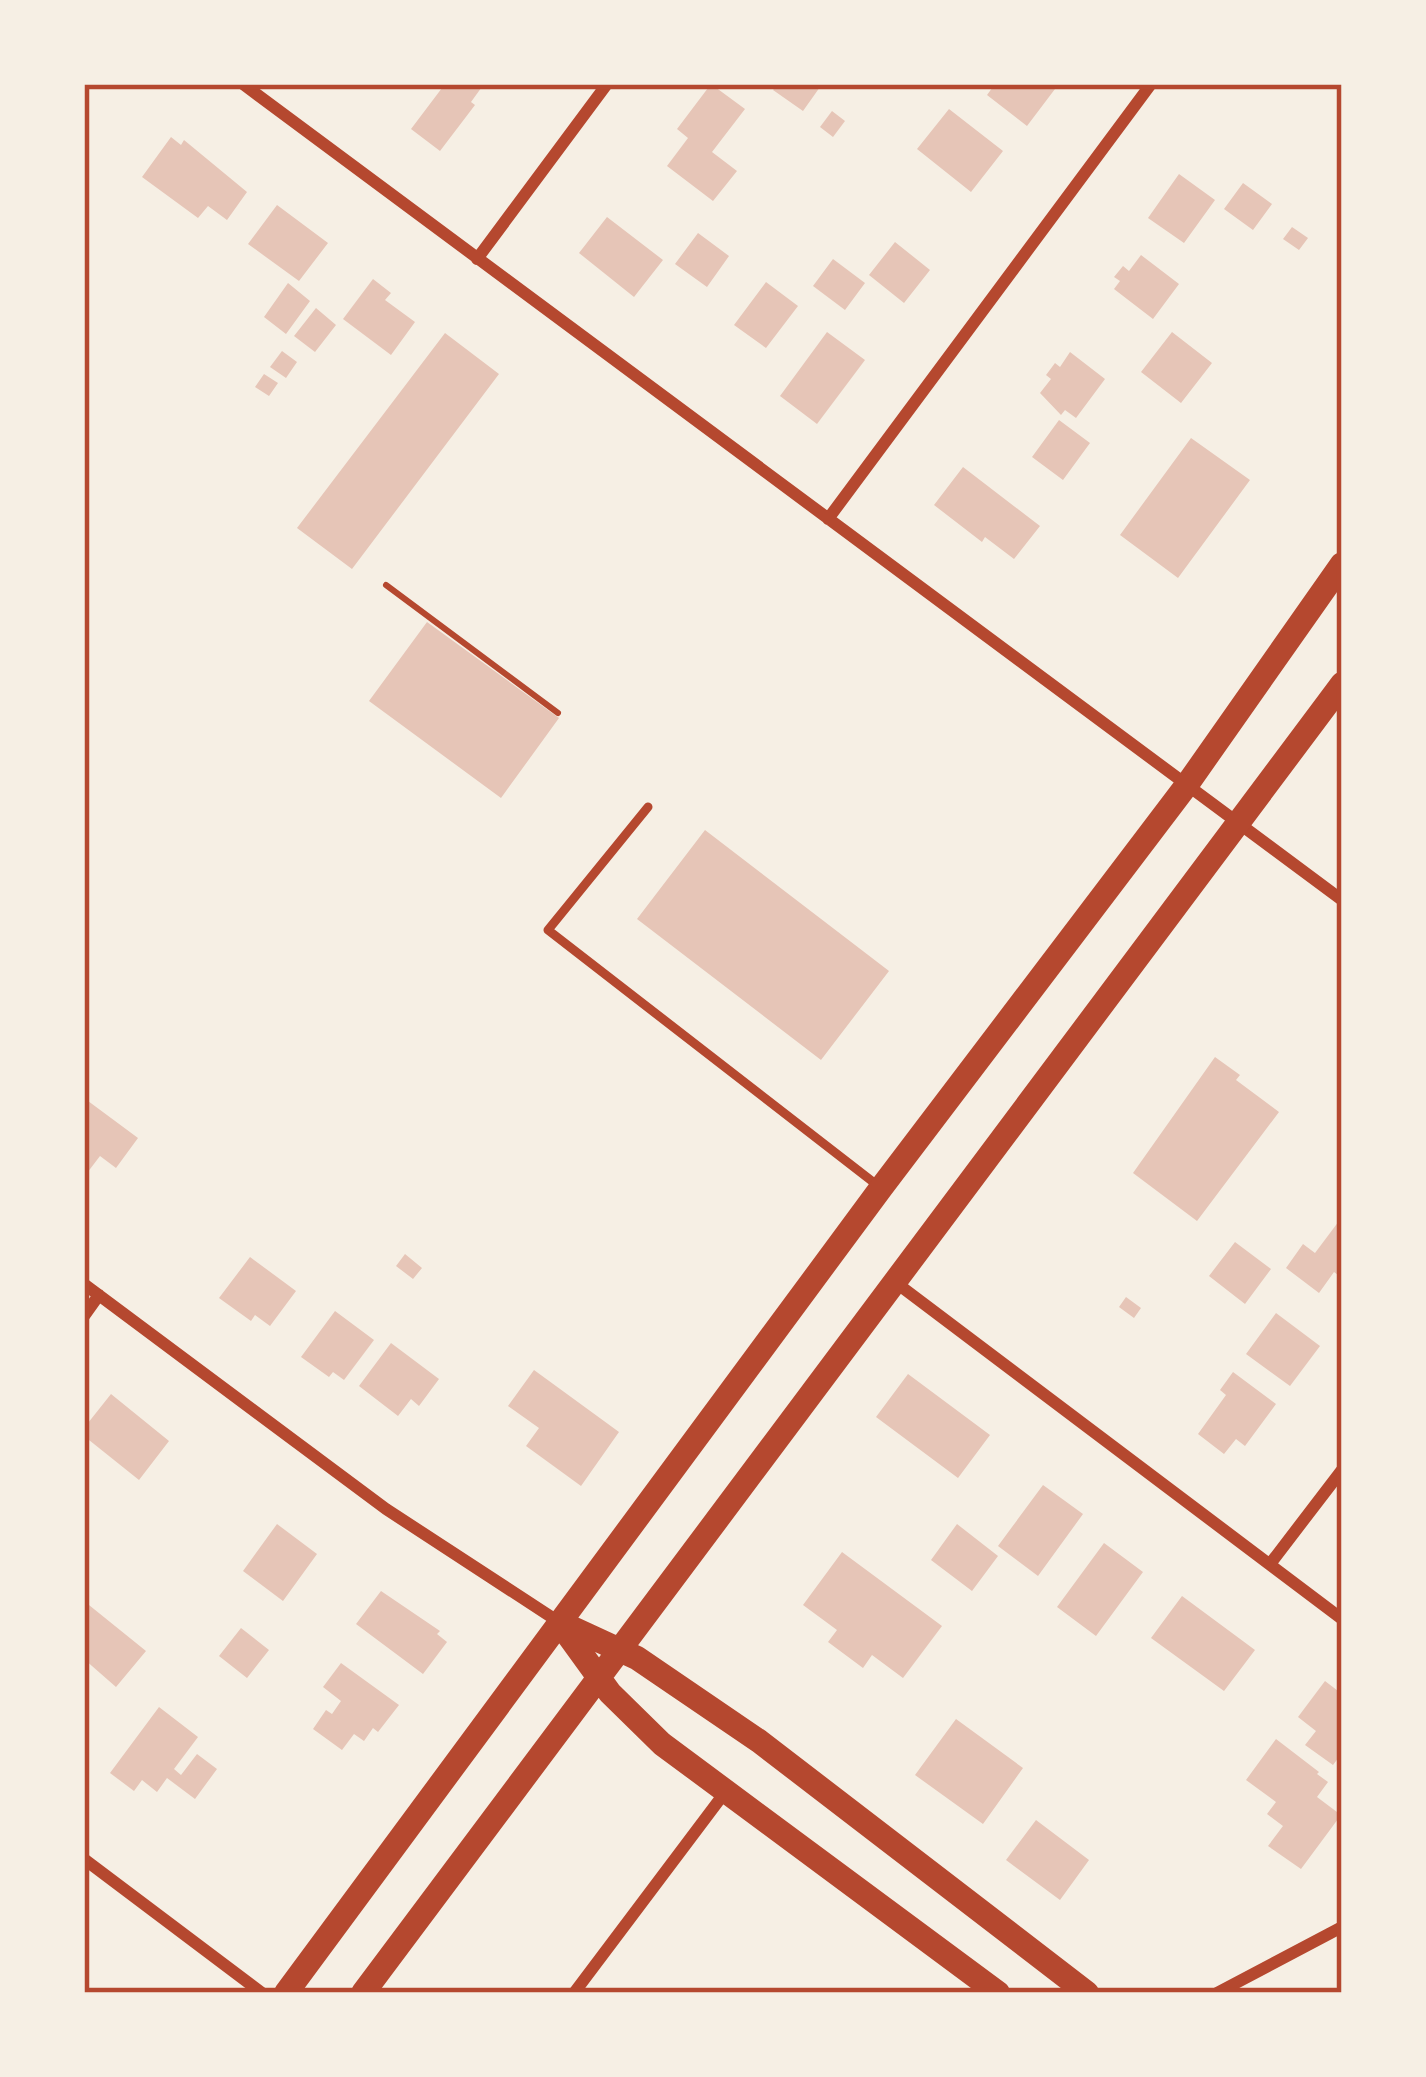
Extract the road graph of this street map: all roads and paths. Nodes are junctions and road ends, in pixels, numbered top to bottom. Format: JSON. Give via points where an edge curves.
{"nodes":[{"id":1,"x":243,"y":84,"type":"edge"},
{"id":2,"x":607,"y":84,"type":"edge"},
{"id":3,"x":1151,"y":84,"type":"edge"},
{"id":4,"x":477,"y":259,"type":"junction"},
{"id":5,"x":828,"y":519,"type":"junction"},
{"id":6,"x":1342,"y":564,"type":"edge"},
{"id":7,"x":386,"y":585,"type":"dead end"},
{"id":8,"x":1342,"y":684,"type":"edge"},
{"id":9,"x":558,"y":713,"type":"dead end"},
{"id":10,"x":1186,"y":786,"type":"junction"},
{"id":11,"x":648,"y":807,"type":"dead end"},
{"id":12,"x":1240,"y":824,"type":"junction"},
{"id":13,"x":1342,"y":900,"type":"edge"},
{"id":14,"x":881,"y":1188,"type":"junction"},
{"id":15,"x":896,"y":1282,"type":"junction"},
{"id":16,"x":84,"y":1284,"type":"edge"},
{"id":17,"x":99,"y":1295,"type":"junction"},
{"id":18,"x":84,"y":1316,"type":"edge"},
{"id":19,"x":1342,"y":1470,"type":"edge"},
{"id":20,"x":1270,"y":1564,"type":"junction"},
{"id":21,"x":1342,"y":1619,"type":"edge"},
{"id":22,"x":559,"y":1622,"type":"junction"},
{"id":23,"x":619,"y":1649,"type":"junction"},
{"id":24,"x":597,"y":1678,"type":"junction"},
{"id":25,"x":726,"y":1791,"type":"junction"},
{"id":26,"x":84,"y":1859,"type":"edge"},
{"id":27,"x":1342,"y":1927,"type":"edge"},
{"id":28,"x":262,"y":1993,"type":"edge"},
{"id":29,"x":286,"y":1993,"type":"edge"},
{"id":30,"x":363,"y":1993,"type":"edge"},
{"id":31,"x":574,"y":1993,"type":"edge"},
{"id":32,"x":998,"y":1993,"type":"edge"},
{"id":33,"x":1087,"y":1993,"type":"edge"},
{"id":34,"x":1217,"y":1993,"type":"edge"}],
"edges":[{"from":1,"to":4,"type":"street"},
{"from":2,"to":4,"type":"street"},
{"from":3,"to":5,"type":"street"},
{"from":4,"to":5,"type":"street"},
{"from":5,"to":10,"type":"street"},
{"from":6,"to":10,"type":"main road"},
{"from":7,"to":9,"type":"path"},
{"from":8,"to":12,"type":"main road"},
{"from":10,"to":12,"type":"street"},
{"from":10,"to":14,"type":"main road"},
{"from":11,"to":14,"type":"lane","via":[[548,930]]},
{"from":12,"to":13,"type":"street"},
{"from":12,"to":15,"type":"main road"},
{"from":14,"to":22,"type":"main road"},
{"from":15,"to":20,"type":"street"},
{"from":15,"to":23,"type":"main road"},
{"from":16,"to":17,"type":"street"},
{"from":17,"to":18,"type":"street"},
{"from":17,"to":22,"type":"street","via":[[386,1510]]},
{"from":19,"to":20,"type":"street"},
{"from":20,"to":21,"type":"street"},
{"from":22,"to":23,"type":"main road"},
{"from":22,"to":24,"type":"main road"},
{"from":22,"to":29,"type":"main road"},
{"from":23,"to":24,"type":"main road"},
{"from":23,"to":33,"type":"main road","via":[[759,1741]]},
{"from":24,"to":25,"type":"main road","via":[[662,1744]]},
{"from":24,"to":30,"type":"main road"},
{"from":25,"to":31,"type":"street"},
{"from":25,"to":32,"type":"main road"},
{"from":26,"to":28,"type":"street"},
{"from":27,"to":34,"type":"street"}]}
